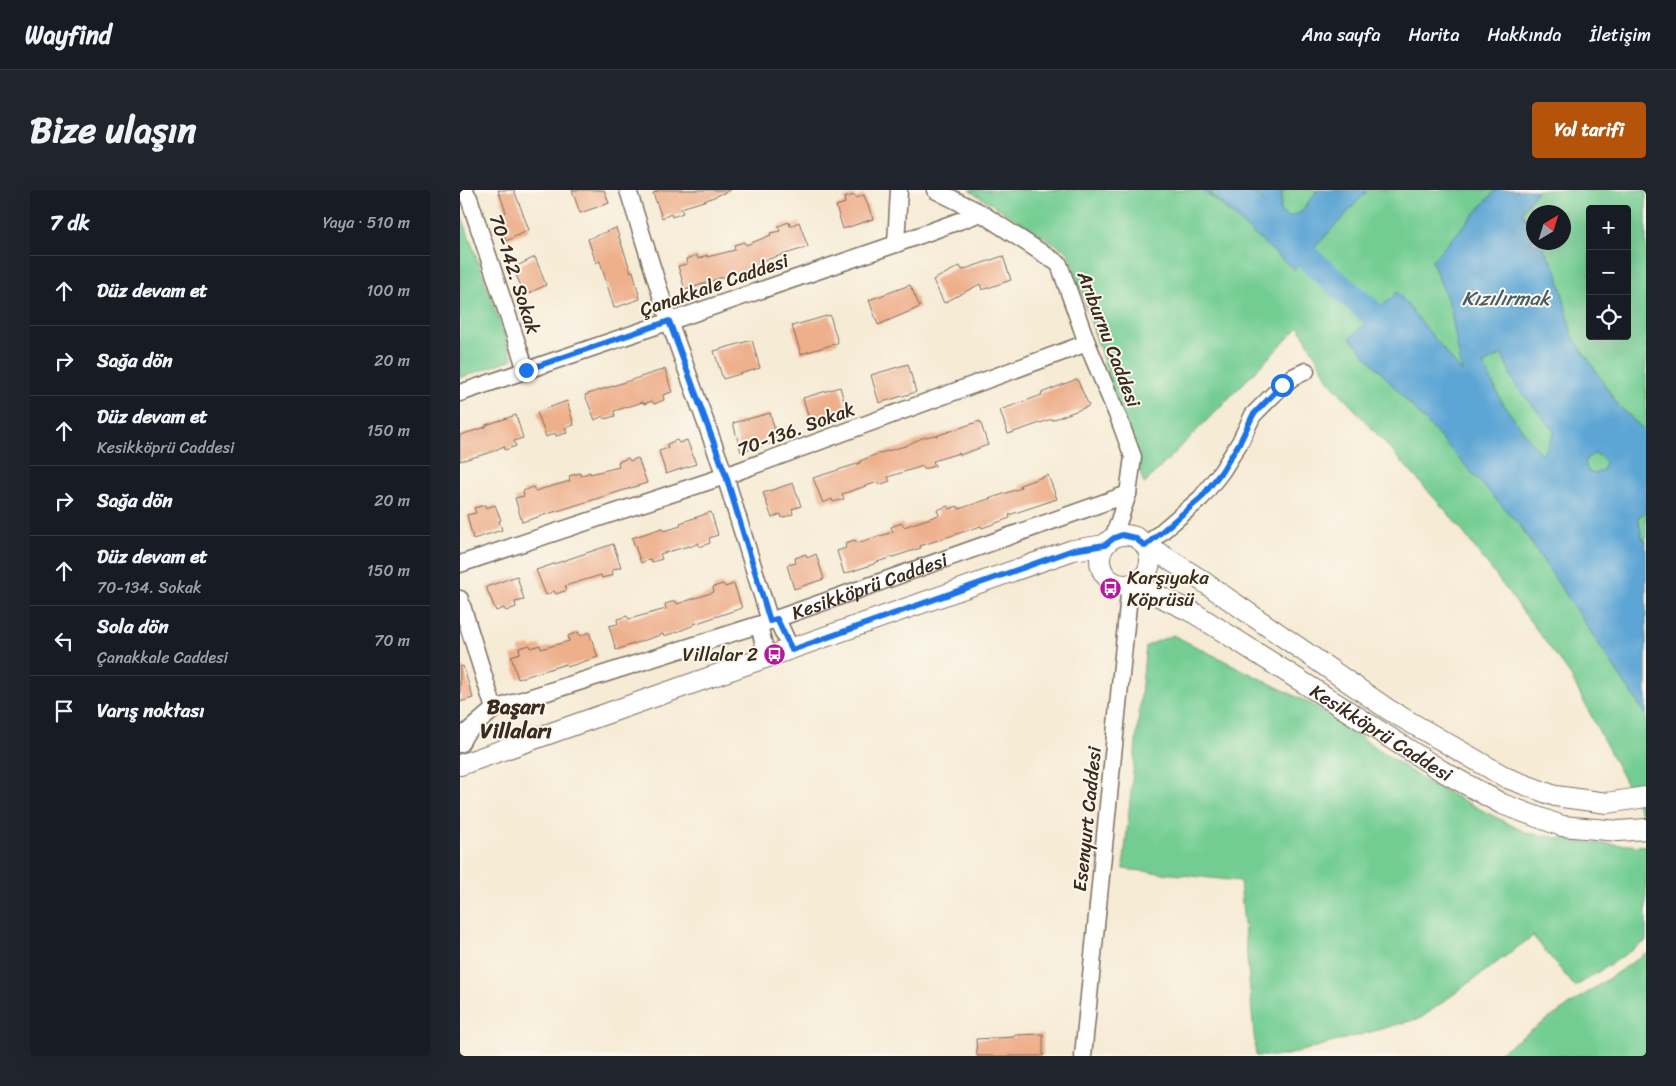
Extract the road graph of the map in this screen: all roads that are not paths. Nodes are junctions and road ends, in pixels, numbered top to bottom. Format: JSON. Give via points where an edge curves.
{"nodes":[{"id":1,"x":464,"y":190,"type":"edge"},
{"id":2,"x":628,"y":190,"type":"edge"},
{"id":3,"x":899,"y":190,"type":"edge"},
{"id":4,"x":935,"y":190,"type":"edge"},
{"id":5,"x":981,"y":213,"type":"junction"},
{"id":6,"x":896,"y":244,"type":"junction"},
{"id":7,"x":669,"y":321,"type":"junction"},
{"id":8,"x":1087,"y":342,"type":"junction"},
{"id":9,"x":526,"y":370,"type":"junction"},
{"id":10,"x":1306,"y":371,"type":"dead end"},
{"id":11,"x":460,"y":393,"type":"edge"},
{"id":12,"x":726,"y":476,"type":"junction"},
{"id":13,"x":1128,"y":494,"type":"junction"},
{"id":14,"x":1109,"y":541,"type":"junction"},
{"id":15,"x":1146,"y":547,"type":"junction"},
{"id":16,"x":460,"y":564,"type":"edge"},
{"id":17,"x":1132,"y":585,"type":"junction"},
{"id":18,"x":460,"y":599,"type":"edge"},
{"id":19,"x":769,"y":622,"type":"junction"},
{"id":20,"x":792,"y":650,"type":"junction"},
{"id":21,"x":768,"y":658,"type":"junction"},
{"id":22,"x":494,"y":709,"type":"junction"},
{"id":23,"x":460,"y":744,"type":"edge"},
{"id":24,"x":460,"y":765,"type":"edge"},
{"id":25,"x":1646,"y":796,"type":"edge"},
{"id":26,"x":1646,"y":829,"type":"edge"},
{"id":27,"x":1083,"y":1056,"type":"edge"}],
"edges":[{"from":1,"to":9,"type":"street","name":"70-142. Sokak"},
{"from":2,"to":7,"type":"street"},
{"from":3,"to":6,"type":"street"},
{"from":4,"to":5,"type":"street","name":"Arıburnu Caddesi"},
{"from":5,"to":6,"type":"street","name":"Çanakkale Caddesi"},
{"from":5,"to":8,"type":"street","name":"Arıburnu Caddesi","via":[[1058,264]]},
{"from":6,"to":7,"type":"street","name":"Çanakkale Caddesi"},
{"from":7,"to":9,"type":"street","name":"Çanakkale Caddesi"},
{"from":7,"to":12,"type":"street"},
{"from":8,"to":12,"type":"street","name":"70-136. Sokak"},
{"from":8,"to":13,"type":"street","name":"Arıburnu Caddesi","via":[[1133,457]]},
{"from":9,"to":11,"type":"street","name":"Çanakkale Caddesi"},
{"from":10,"to":15,"type":"street","via":[[1282,385],[1253,415],[1222,471],[1201,498]]},
{"from":12,"to":16,"type":"street","name":"70-136. Sokak"},
{"from":12,"to":19,"type":"street"},
{"from":13,"to":14,"type":"street","name":"Arıburnu Caddesi"},
{"from":13,"to":19,"type":"street","name":"Kesikköprü Caddesi"},
{"from":14,"to":15,"type":"street","via":[[1122,535],[1131,536]]},
{"from":14,"to":17,"type":"street","via":[[1100,554],[1105,576],[1119,585]]},
{"from":14,"to":20,"type":"street","name":"Kesikköprü Caddesi","via":[[1073,550]]},
{"from":15,"to":17,"type":"street","via":[[1149,567],[1143,578]]},
{"from":15,"to":25,"type":"street","name":"Kesikköprü Caddesi","via":[[1198,578],[1390,710],[1507,778],[1555,796],[1607,803]]},
{"from":17,"to":26,"type":"street","name":"Kesikköprü Caddesi","via":[[1194,613],[1442,771],[1502,804],[1562,826],[1619,831]]},
{"from":17,"to":27,"type":"street","name":"Esenyurt Caddesi"},
{"from":18,"to":22,"type":"street"},
{"from":19,"to":20,"type":"street"},
{"from":19,"to":21,"type":"street"},
{"from":19,"to":22,"type":"street","name":"Kesikköprü Caddesi"},
{"from":20,"to":21,"type":"street","name":"Kesikköprü Caddesi"},
{"from":21,"to":24,"type":"street","name":"Kesikköprü Caddesi"},
{"from":22,"to":23,"type":"street","via":[[466,733]]}]}
